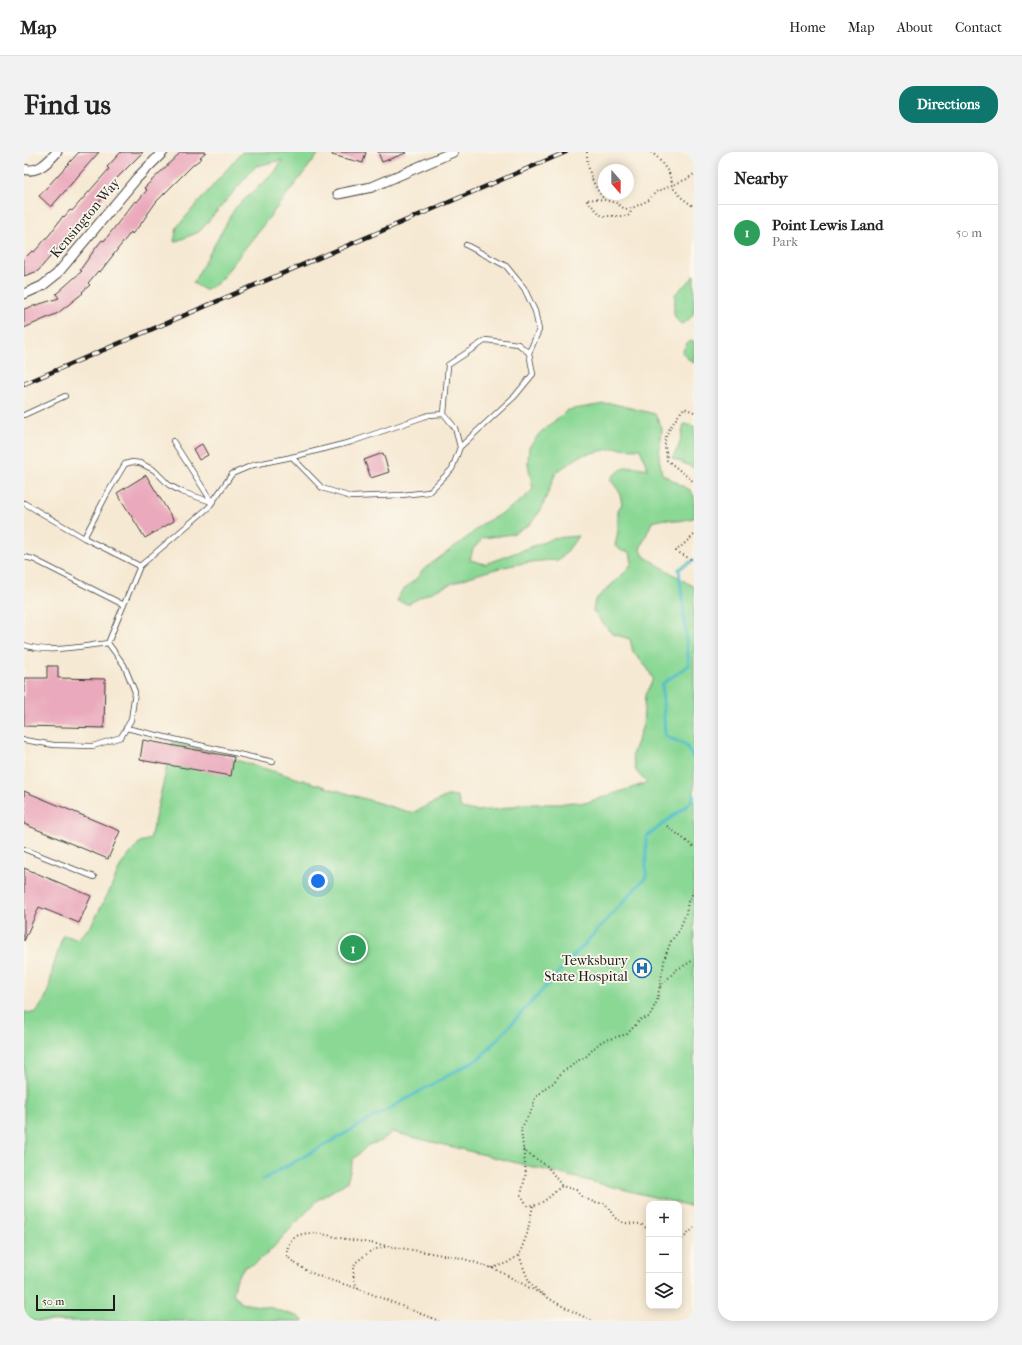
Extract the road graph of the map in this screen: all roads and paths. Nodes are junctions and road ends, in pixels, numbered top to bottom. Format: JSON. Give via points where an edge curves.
{"nodes":[{"id":1,"x":57,"y":152,"type":"edge"},
{"id":2,"x":163,"y":152,"type":"edge"},
{"id":3,"x":453,"y":152,"type":"edge"},
{"id":4,"x":588,"y":152,"type":"edge"},
{"id":5,"x":651,"y":152,"type":"edge"},
{"id":6,"x":24,"y":170,"type":"edge"},
{"id":7,"x":694,"y":174,"type":"edge"},
{"id":8,"x":673,"y":185,"type":"junction"},
{"id":9,"x":598,"y":193,"type":"edge"},
{"id":10,"x":338,"y":194,"type":"dead end"},
{"id":11,"x":598,"y":199,"type":"edge"},
{"id":12,"x":605,"y":200,"type":"edge"},
{"id":13,"x":694,"y":207,"type":"edge"},
{"id":14,"x":632,"y":208,"type":"junction"},
{"id":15,"x":466,"y":244,"type":"dead end"},
{"id":16,"x":24,"y":294,"type":"edge"},
{"id":17,"x":529,"y":353,"type":"junction"},
{"id":18,"x":64,"y":396,"type":"dead end"},
{"id":19,"x":694,"y":412,"type":"edge"},
{"id":20,"x":444,"y":414,"type":"junction"},
{"id":21,"x":24,"y":415,"type":"edge"},
{"id":22,"x":173,"y":441,"type":"dead end"},
{"id":23,"x":460,"y":447,"type":"junction"},
{"id":24,"x":292,"y":458,"type":"junction"},
{"id":25,"x":694,"y":482,"type":"edge"},
{"id":26,"x":212,"y":502,"type":"junction"},
{"id":27,"x":24,"y":503,"type":"edge"},
{"id":28,"x":694,"y":536,"type":"edge"},
{"id":29,"x":84,"y":538,"type":"junction"},
{"id":30,"x":24,"y":557,"type":"edge"},
{"id":31,"x":694,"y":561,"type":"edge"},
{"id":32,"x":140,"y":566,"type":"junction"},
{"id":33,"x":124,"y":605,"type":"junction"},
{"id":34,"x":108,"y":643,"type":"junction"},
{"id":35,"x":24,"y":645,"type":"edge"},
{"id":36,"x":126,"y":728,"type":"junction"},
{"id":37,"x":24,"y":740,"type":"edge"},
{"id":38,"x":273,"y":762,"type":"dead end"},
{"id":39,"x":667,"y":826,"type":"dead end"},
{"id":40,"x":694,"y":847,"type":"edge"},
{"id":41,"x":24,"y":849,"type":"edge"},
{"id":42,"x":94,"y":877,"type":"dead end"},
{"id":43,"x":693,"y":893,"type":"edge"},
{"id":44,"x":694,"y":960,"type":"edge"},
{"id":45,"x":660,"y":988,"type":"junction"},
{"id":46,"x":523,"y":1150,"type":"junction"},
{"id":47,"x":562,"y":1186,"type":"junction"},
{"id":48,"x":532,"y":1206,"type":"junction"},
{"id":49,"x":646,"y":1228,"type":"edge"},
{"id":50,"x":694,"y":1228,"type":"edge"},
{"id":51,"x":682,"y":1239,"type":"edge"},
{"id":52,"x":390,"y":1246,"type":"junction"},
{"id":53,"x":519,"y":1254,"type":"junction"},
{"id":54,"x":492,"y":1268,"type":"junction"},
{"id":55,"x":359,"y":1289,"type":"junction"},
{"id":56,"x":545,"y":1296,"type":"junction"},
{"id":57,"x":439,"y":1321,"type":"edge"},
{"id":58,"x":593,"y":1321,"type":"edge"}],
"edges":[{"from":1,"to":6,"type":"street","via":[[40,168]]},
{"from":2,"to":16,"type":"street","name":"Kensington Way","via":[[136,178],[57,274],[42,286]]},
{"from":3,"to":10,"type":"street","via":[[372,186]]},
{"from":4,"to":9,"type":"path","via":[[589,172]]},
{"from":5,"to":8,"type":"path","via":[[669,173]]},
{"from":7,"to":8,"type":"path"},
{"from":8,"to":13,"type":"path","via":[[682,198]]},
{"from":8,"to":14,"type":"path","via":[[656,192],[649,200]]},
{"from":11,"to":14,"type":"path","via":[[586,200],[602,216],[628,216]]},
{"from":12,"to":14,"type":"path","via":[[625,209]]},
{"from":15,"to":17,"type":"lane","via":[[506,266],[524,288],[535,311],[539,330]]},
{"from":17,"to":20,"type":"lane","via":[[518,344],[486,340],[448,366]]},
{"from":17,"to":23,"type":"lane","via":[[533,374],[516,396]]},
{"from":18,"to":21,"type":"lane"},
{"from":19,"to":25,"type":"path","via":[[684,408],[674,421],[664,442],[667,460]]},
{"from":20,"to":23,"type":"lane","via":[[454,428]]},
{"from":20,"to":24,"type":"lane","via":[[429,415],[351,442]]},
{"from":22,"to":26,"type":"lane"},
{"from":23,"to":24,"type":"lane","via":[[452,469],[429,492],[402,495],[351,497],[322,488]]},
{"from":24,"to":26,"type":"lane","via":[[253,465],[232,474]]},
{"from":26,"to":29,"type":"lane","via":[[176,489],[154,470],[132,462],[125,464]]},
{"from":26,"to":32,"type":"lane"},
{"from":27,"to":29,"type":"lane"},
{"from":28,"to":31,"type":"path","via":[[676,551]]},
{"from":29,"to":32,"type":"lane"},
{"from":30,"to":33,"type":"lane","via":[[33,559]]},
{"from":32,"to":33,"type":"lane"},
{"from":33,"to":34,"type":"lane"},
{"from":34,"to":35,"type":"lane","via":[[53,649]]},
{"from":34,"to":36,"type":"lane","via":[[124,665],[135,692],[131,720]]},
{"from":36,"to":37,"type":"lane","via":[[121,737],[93,746],[54,745]]},
{"from":36,"to":38,"type":"lane"},
{"from":39,"to":40,"type":"path"},
{"from":41,"to":42,"type":"lane"},
{"from":43,"to":45,"type":"path","via":[[679,931],[671,941],[665,957]]},
{"from":44,"to":45,"type":"path","via":[[676,970]]},
{"from":45,"to":46,"type":"path","via":[[649,1017],[641,1019],[627,1034],[602,1041],[587,1056],[563,1071],[535,1098],[521,1129]]},
{"from":46,"to":47,"type":"path","via":[[547,1166]]},
{"from":46,"to":48,"type":"path","via":[[526,1172],[521,1195],[527,1205]]},
{"from":47,"to":48,"type":"path"},
{"from":47,"to":49,"type":"path","via":[[576,1190],[582,1197],[596,1203],[605,1203],[615,1218],[624,1223],[641,1224]]},
{"from":48,"to":53,"type":"path","via":[[527,1234]]},
{"from":50,"to":51,"type":"path"},
{"from":52,"to":54,"type":"path","via":[[460,1258]]},
{"from":52,"to":55,"type":"path","via":[[372,1250],[355,1263],[353,1275],[355,1285]]},
{"from":52,"to":55,"type":"path","via":[[320,1233],[301,1234],[292,1238],[287,1256],[294,1263],[312,1273]]},
{"from":53,"to":54,"type":"path","via":[[507,1263]]},
{"from":53,"to":56,"type":"path","via":[[530,1283]]},
{"from":54,"to":56,"type":"path"},
{"from":55,"to":57,"type":"path"},
{"from":56,"to":58,"type":"path"}]}
